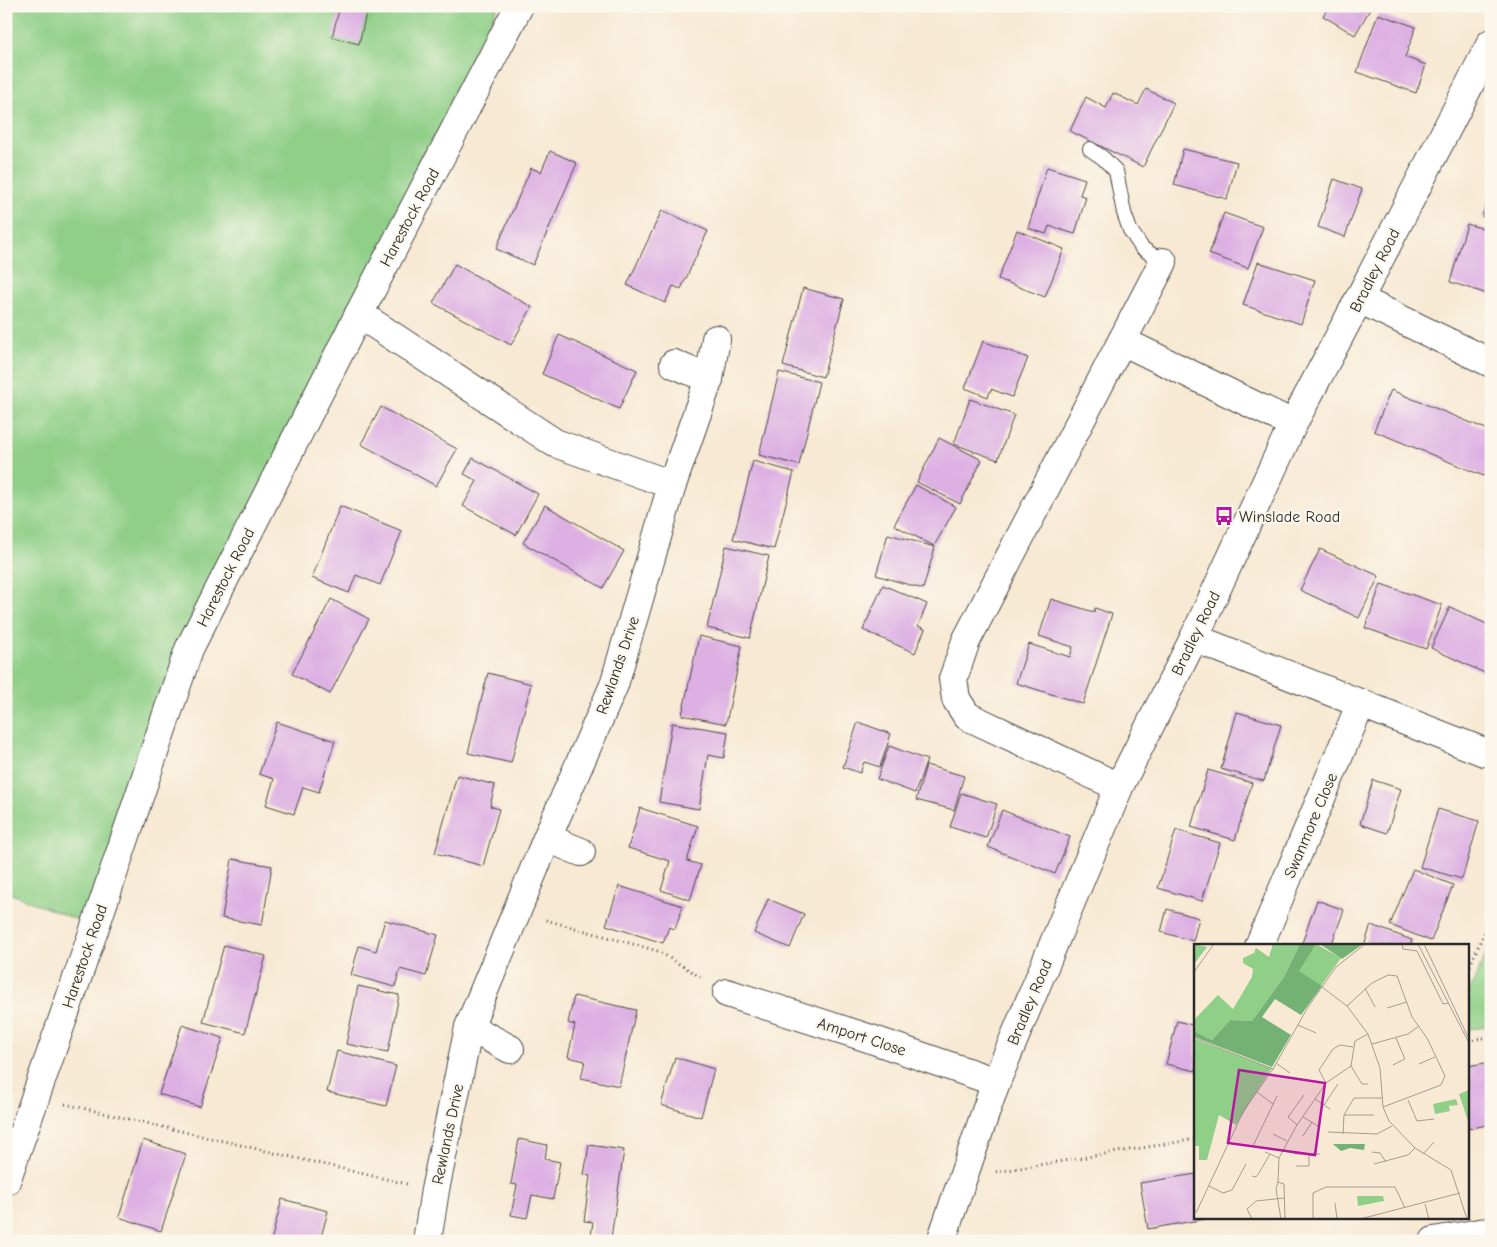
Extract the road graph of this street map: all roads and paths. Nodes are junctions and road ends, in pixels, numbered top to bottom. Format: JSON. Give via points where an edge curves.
{"nodes":[{"id":1,"x":519,"y":6,"type":"edge"},
{"id":2,"x":1491,"y":43,"type":"edge"},
{"id":3,"x":1090,"y":149,"type":"dead end"},
{"id":4,"x":1163,"y":262,"type":"joint"},
{"id":5,"x":1359,"y":299,"type":"junction"},
{"id":6,"x":359,"y":314,"type":"junction"},
{"id":7,"x":716,"y":339,"type":"dead end"},
{"id":8,"x":1122,"y":342,"type":"junction"},
{"id":9,"x":1491,"y":363,"type":"edge"},
{"id":10,"x":674,"y":364,"type":"dead end"},
{"id":11,"x":709,"y":379,"type":"junction"},
{"id":12,"x":1293,"y":424,"type":"junction"},
{"id":13,"x":672,"y":485,"type":"junction"},
{"id":14,"x":1194,"y":638,"type":"junction"},
{"id":15,"x":1361,"y":703,"type":"junction"},
{"id":16,"x":1484,"y":752,"type":"dead end"},
{"id":17,"x":1119,"y":787,"type":"junction"},
{"id":18,"x":547,"y":838,"type":"junction"},
{"id":19,"x":581,"y":852,"type":"dead end"},
{"id":20,"x":516,"y":911,"type":"junction"},
{"id":21,"x":1491,"y":916,"type":"edge"},
{"id":22,"x":1260,"y":944,"type":"edge"},
{"id":23,"x":1470,"y":965,"type":"edge"},
{"id":24,"x":727,"y":993,"type":"joint"},
{"id":25,"x":469,"y":1027,"type":"junction"},
{"id":26,"x":1491,"y":1037,"type":"edge"},
{"id":27,"x":1470,"y":1040,"type":"edge"},
{"id":28,"x":510,"y":1049,"type":"dead end"},
{"id":29,"x":996,"y":1082,"type":"junction"},
{"id":30,"x":36,"y":1097,"type":"junction"},
{"id":31,"x":1194,"y":1139,"type":"edge"},
{"id":32,"x":964,"y":1177,"type":"junction"},
{"id":33,"x":6,"y":1181,"type":"edge"},
{"id":34,"x":435,"y":1190,"type":"junction"},
{"id":35,"x":1491,"y":1231,"type":"edge"},
{"id":36,"x":427,"y":1241,"type":"edge"},
{"id":37,"x":942,"y":1241,"type":"edge"},
{"id":38,"x":1434,"y":1241,"type":"edge"}],
"edges":[{"from":1,"to":6,"type":"street","name":"Harestock Road"},
{"from":2,"to":5,"type":"street","name":"Bradley Road"},
{"from":3,"to":4,"type":"lane","via":[[1116,171],[1130,230],[1142,248]]},
{"from":4,"to":8,"type":"street"},
{"from":5,"to":9,"type":"street"},
{"from":5,"to":12,"type":"street","name":"Bradley Road"},
{"from":6,"to":13,"type":"street","via":[[555,443]]},
{"from":6,"to":30,"type":"street","name":"Harestock Road","via":[[189,649]]},
{"from":7,"to":11,"type":"street","name":"Rewlands Drive"},
{"from":8,"to":12,"type":"street"},
{"from":8,"to":17,"type":"street","via":[[966,641],[953,679],[956,699],[967,716]]},
{"from":10,"to":11,"type":"street"},
{"from":11,"to":13,"type":"street","name":"Rewlands Drive"},
{"from":12,"to":14,"type":"street","name":"Bradley Road"},
{"from":13,"to":18,"type":"street","name":"Rewlands Drive","via":[[614,685]]},
{"from":14,"to":15,"type":"street"},
{"from":14,"to":17,"type":"street","name":"Bradley Road"},
{"from":15,"to":16,"type":"street"},
{"from":15,"to":22,"type":"street","name":"Swanmore Close"},
{"from":17,"to":29,"type":"street","name":"Bradley Road"},
{"from":18,"to":19,"type":"street"},
{"from":18,"to":20,"type":"street","name":"Rewlands Drive"},
{"from":20,"to":24,"type":"path","via":[[658,951]]},
{"from":20,"to":25,"type":"street","name":"Rewlands Drive"},
{"from":21,"to":23,"type":"path"},
{"from":24,"to":29,"type":"street","name":"Amport Close"},
{"from":25,"to":28,"type":"street"},
{"from":25,"to":34,"type":"street","name":"Rewlands Drive"},
{"from":26,"to":27,"type":"path"},
{"from":29,"to":32,"type":"street","name":"Bradley Road"},
{"from":30,"to":33,"type":"street","name":"Harestock Road"},
{"from":30,"to":34,"type":"path"},
{"from":31,"to":32,"type":"path"},
{"from":32,"to":37,"type":"street","name":"Bradley Road"},
{"from":34,"to":36,"type":"street","name":"Rewlands Drive"},
{"from":35,"to":38,"type":"street"}]}
